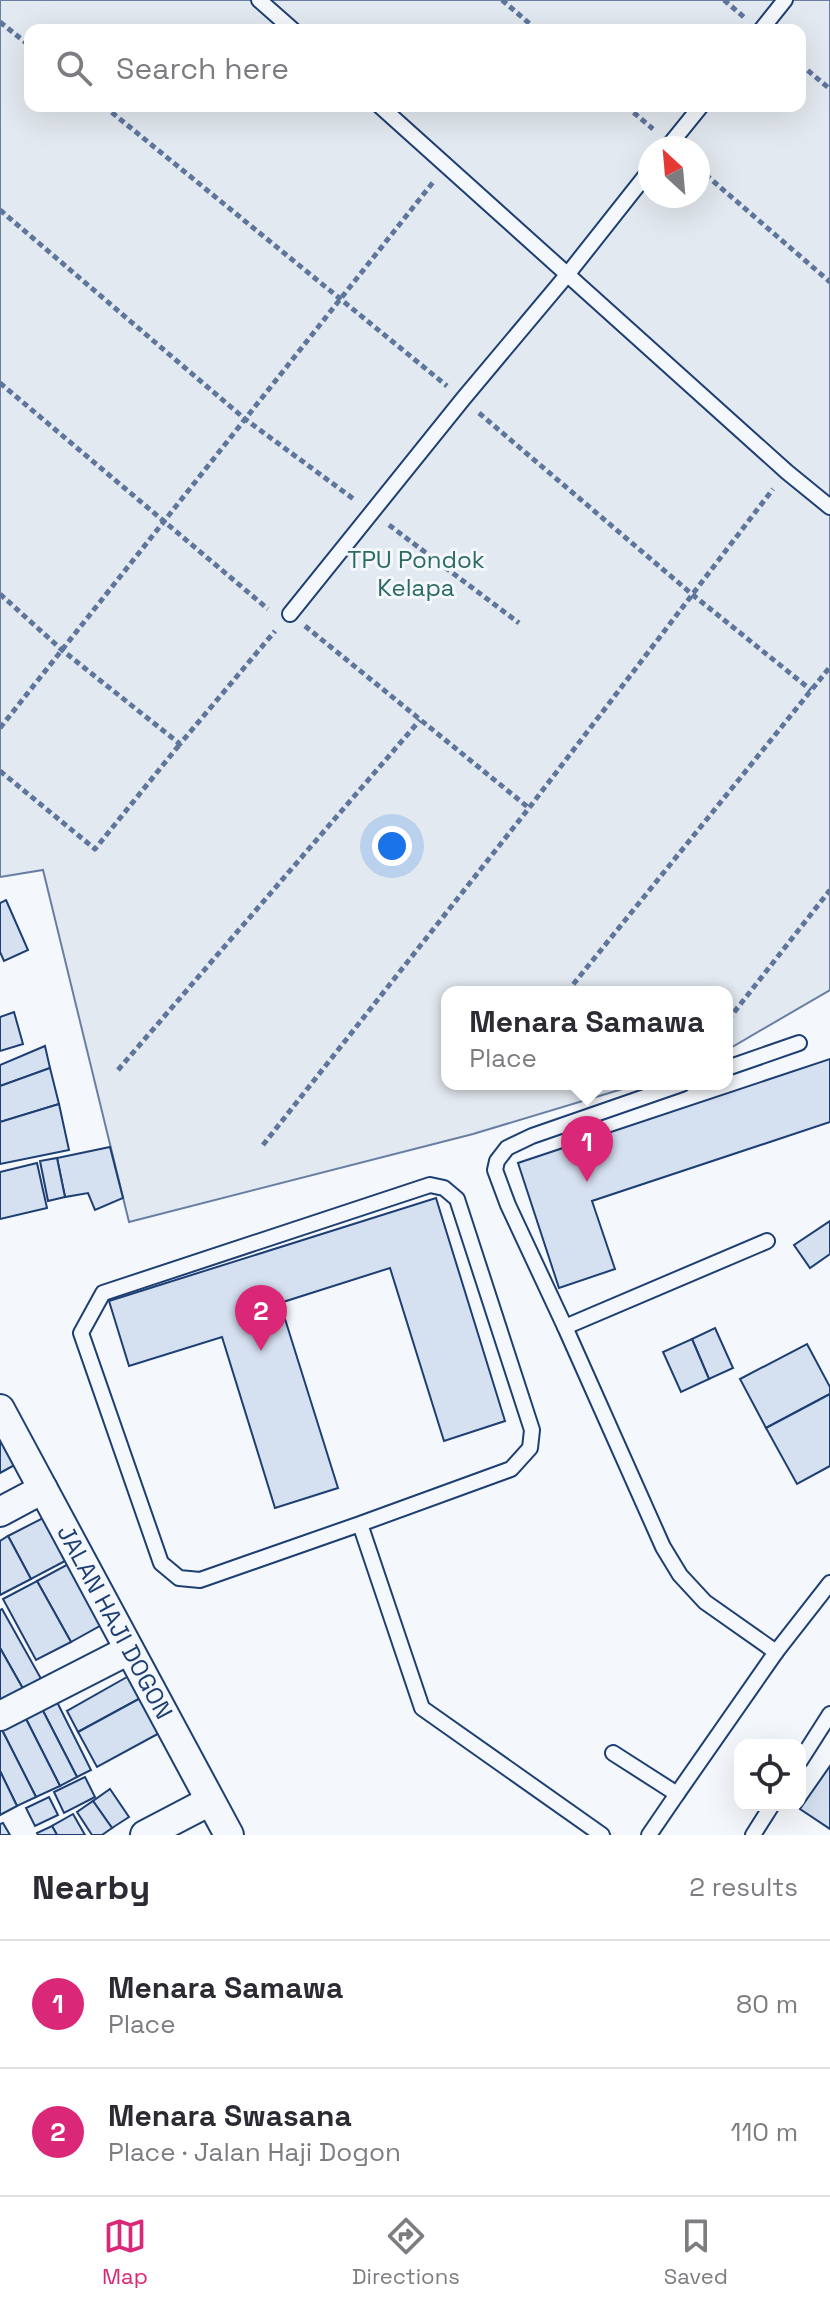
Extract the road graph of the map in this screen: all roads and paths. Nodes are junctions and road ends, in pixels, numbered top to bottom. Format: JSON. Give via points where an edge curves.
{"nodes":[{"id":1,"x":259,"y":0,"type":"edge"},
{"id":2,"x":502,"y":0,"type":"edge"},
{"id":3,"x":785,"y":0,"type":"edge"},
{"id":4,"x":286,"y":24,"type":"edge"},
{"id":5,"x":530,"y":24,"type":"edge"},
{"id":6,"x":766,"y":24,"type":"edge"},
{"id":7,"x":2,"y":26,"type":"edge"},
{"id":8,"x":24,"y":42,"type":"edge"},
{"id":9,"x":806,"y":69,"type":"edge"},
{"id":10,"x":830,"y":89,"type":"edge"},
{"id":11,"x":387,"y":112,"type":"edge"},
{"id":12,"x":696,"y":112,"type":"edge"},
{"id":13,"x":677,"y":136,"type":"edge"},
{"id":14,"x":447,"y":165,"type":"junction"},
{"id":15,"x":710,"y":178,"type":"edge"},
{"id":16,"x":638,"y":185,"type":"edge"},
{"id":17,"x":0,"y":210,"type":"edge"},
{"id":18,"x":567,"y":275,"type":"junction"},
{"id":19,"x":830,"y":282,"type":"edge"},
{"id":20,"x":0,"y":383,"type":"edge"},
{"id":21,"x":245,"y":419,"type":"junction"},
{"id":22,"x":787,"y":472,"type":"junction"},
{"id":23,"x":830,"y":507,"type":"edge"},
{"id":24,"x":372,"y":513,"type":"junction"},
{"id":25,"x":164,"y":521,"type":"junction"},
{"id":26,"x":0,"y":594,"type":"edge"},
{"id":27,"x":286,"y":618,"type":"junction"},
{"id":28,"x":519,"y":623,"type":"dead end"},
{"id":29,"x":62,"y":650,"type":"junction"},
{"id":30,"x":830,"y":667,"type":"edge"},
{"id":31,"x":420,"y":720,"type":"junction"},
{"id":32,"x":0,"y":728,"type":"edge"},
{"id":33,"x":180,"y":744,"type":"junction"},
{"id":34,"x":0,"y":771,"type":"edge"},
{"id":35,"x":529,"y":808,"type":"junction"},
{"id":36,"x":830,"y":890,"type":"edge"},
{"id":37,"x":572,"y":986,"type":"edge"},
{"id":38,"x":733,"y":1014,"type":"edge"},
{"id":39,"x":799,"y":1043,"type":"dead end"},
{"id":40,"x":733,"y":1066,"type":"edge"},
{"id":41,"x":118,"y":1070,"type":"dead end"},
{"id":42,"x":665,"y":1090,"type":"edge"},
{"id":43,"x":263,"y":1145,"type":"dead end"},
{"id":44,"x":767,"y":1241,"type":"dead end"},
{"id":45,"x":565,"y":1327,"type":"junction"},
{"id":46,"x":0,"y":1409,"type":"edge"},
{"id":47,"x":43,"y":1489,"type":"junction"},
{"id":48,"x":0,"y":1512,"type":"edge"},
{"id":49,"x":360,"y":1524,"type":"junction"},
{"id":50,"x":830,"y":1583,"type":"edge"},
{"id":51,"x":129,"y":1650,"type":"junction"},
{"id":52,"x":776,"y":1652,"type":"junction"},
{"id":53,"x":830,"y":1714,"type":"edge"},
{"id":54,"x":0,"y":1716,"type":"edge"},
{"id":55,"x":806,"y":1752,"type":"edge"},
{"id":56,"x":613,"y":1753,"type":"dead end"},
{"id":57,"x":677,"y":1794,"type":"junction"},
{"id":58,"x":210,"y":1801,"type":"junction"},
{"id":59,"x":768,"y":1811,"type":"edge"},
{"id":60,"x":145,"y":1835,"type":"edge"},
{"id":61,"x":229,"y":1835,"type":"edge"},
{"id":62,"x":602,"y":1835,"type":"edge"},
{"id":63,"x":649,"y":1835,"type":"edge"},
{"id":64,"x":753,"y":1835,"type":"edge"}],
"edges":[{"from":1,"to":4,"type":"lane"},
{"from":2,"to":5,"type":"path"},
{"from":3,"to":6,"type":"lane"},
{"from":7,"to":8,"type":"path"},
{"from":9,"to":10,"type":"path"},
{"from":11,"to":14,"type":"lane"},
{"from":12,"to":13,"type":"lane"},
{"from":14,"to":18,"type":"lane"},
{"from":14,"to":21,"type":"path"},
{"from":15,"to":19,"type":"path"},
{"from":16,"to":18,"type":"lane"},
{"from":17,"to":21,"type":"path"},
{"from":18,"to":22,"type":"lane"},
{"from":18,"to":24,"type":"lane"},
{"from":20,"to":25,"type":"path"},
{"from":21,"to":24,"type":"path"},
{"from":21,"to":25,"type":"path"},
{"from":22,"to":23,"type":"lane"},
{"from":22,"to":35,"type":"path"},
{"from":24,"to":27,"type":"lane"},
{"from":24,"to":28,"type":"path"},
{"from":25,"to":27,"type":"path"},
{"from":25,"to":29,"type":"path"},
{"from":26,"to":29,"type":"path"},
{"from":27,"to":31,"type":"path"},
{"from":27,"to":33,"type":"path"},
{"from":29,"to":32,"type":"path"},
{"from":29,"to":33,"type":"path"},
{"from":30,"to":37,"type":"path"},
{"from":31,"to":35,"type":"path"},
{"from":31,"to":41,"type":"path"},
{"from":33,"to":34,"type":"path","via":[[95,849]]},
{"from":35,"to":43,"type":"path"},
{"from":36,"to":38,"type":"path"},
{"from":39,"to":40,"type":"lane"},
{"from":42,"to":45,"type":"lane","via":[[532,1136],[507,1148],[497,1161],[495,1170],[508,1205]]},
{"from":44,"to":45,"type":"lane"},
{"from":45,"to":52,"type":"lane","via":[[680,1575],[705,1602]]},
{"from":46,"to":47,"type":"street","name":"JALAN HAJI DOGON"},
{"from":47,"to":48,"type":"street"},
{"from":47,"to":51,"type":"street","name":"JALAN HAJI DOGON"},
{"from":49,"to":49,"type":"lane","via":[[200,1580],[179,1578],[161,1563],[81,1333],[103,1293],[430,1185],[444,1188],[457,1199],[532,1430],[530,1448],[511,1469]]},
{"from":49,"to":62,"type":"lane","via":[[422,1708]]},
{"from":50,"to":52,"type":"lane"},
{"from":51,"to":54,"type":"street"},
{"from":51,"to":58,"type":"street","name":"JALAN HAJI DOGON"},
{"from":52,"to":57,"type":"lane"},
{"from":53,"to":55,"type":"lane"},
{"from":56,"to":57,"type":"lane"},
{"from":57,"to":63,"type":"lane"},
{"from":58,"to":60,"type":"street"},
{"from":58,"to":61,"type":"street","name":"JALAN HAJI DOGON"},
{"from":59,"to":64,"type":"lane"}]}
